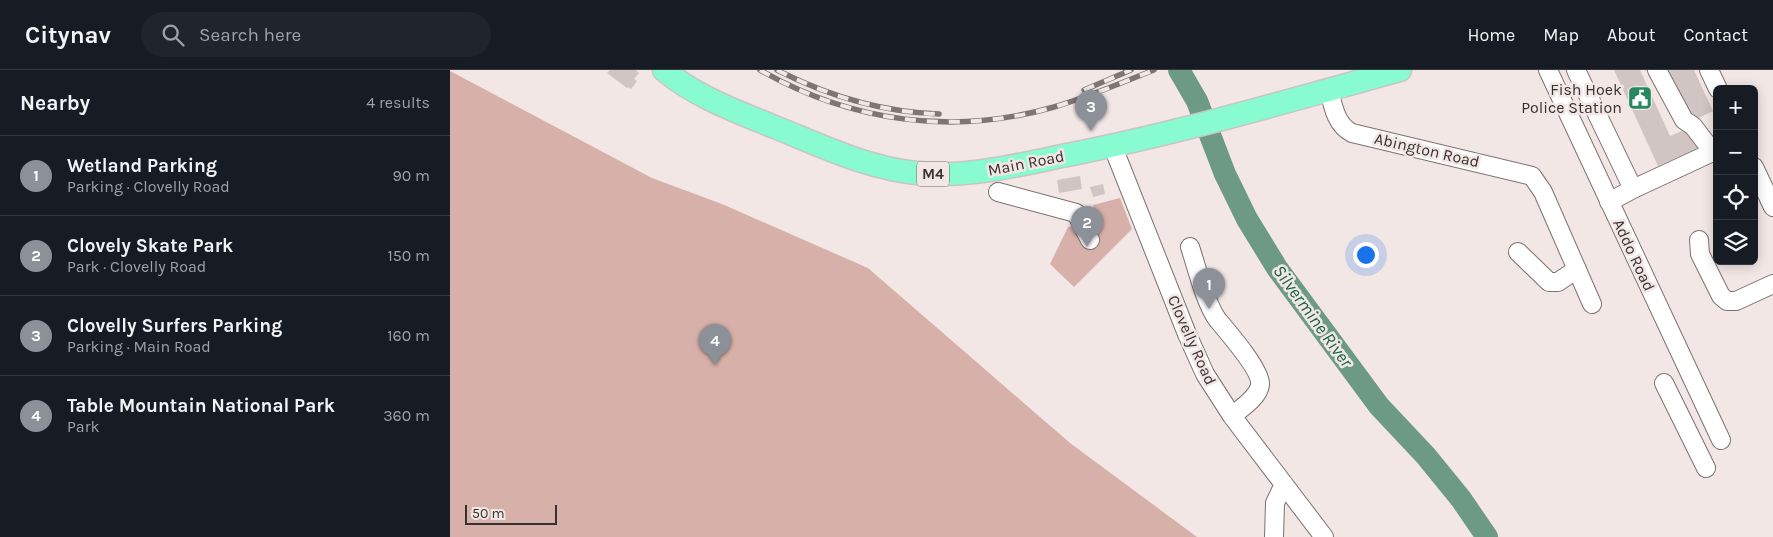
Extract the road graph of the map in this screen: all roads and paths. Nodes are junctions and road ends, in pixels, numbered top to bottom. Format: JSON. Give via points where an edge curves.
{"nodes":[{"id":1,"x":664,"y":70,"type":"edge"},
{"id":2,"x":1400,"y":70,"type":"edge"},
{"id":3,"x":1548,"y":70,"type":"edge"},
{"id":4,"x":1576,"y":70,"type":"edge"},
{"id":5,"x":1657,"y":70,"type":"edge"},
{"id":6,"x":1709,"y":70,"type":"edge"},
{"id":7,"x":1716,"y":85,"type":"edge"},
{"id":8,"x":1329,"y":90,"type":"junction"},
{"id":9,"x":1112,"y":147,"type":"junction"},
{"id":10,"x":1713,"y":149,"type":"edge"},
{"id":11,"x":1713,"y":152,"type":"edge"},
{"id":12,"x":1758,"y":175,"type":"edge"},
{"id":13,"x":1633,"y":189,"type":"junction"},
{"id":14,"x":998,"y":192,"type":"dead end"},
{"id":15,"x":1609,"y":202,"type":"junction"},
{"id":16,"x":1773,"y":207,"type":"edge"},
{"id":17,"x":1090,"y":240,"type":"dead end"},
{"id":18,"x":1699,"y":240,"type":"dead end"},
{"id":19,"x":1190,"y":247,"type":"dead end"},
{"id":20,"x":1518,"y":252,"type":"dead end"},
{"id":21,"x":1577,"y":269,"type":"junction"},
{"id":22,"x":1773,"y":284,"type":"edge"},
{"id":23,"x":1592,"y":304,"type":"dead end"},
{"id":24,"x":1664,"y":383,"type":"dead end"},
{"id":25,"x":1232,"y":416,"type":"junction"},
{"id":26,"x":1711,"y":420,"type":"junction"},
{"id":27,"x":1688,"y":430,"type":"junction"},
{"id":28,"x":1720,"y":440,"type":"dead end"},
{"id":29,"x":1706,"y":468,"type":"dead end"},
{"id":30,"x":1284,"y":484,"type":"junction"},
{"id":31,"x":1274,"y":537,"type":"edge"},
{"id":32,"x":1324,"y":537,"type":"edge"}],
"edges":[{"from":1,"to":9,"type":"main road","name":"Main Road","number":"M4","via":[[723,106],[868,164],[891,169],[964,174]]},
{"from":2,"to":8,"type":"main road","name":"Main Road","number":"M4"},
{"from":3,"to":15,"type":"street","name":"Addo Road"},
{"from":4,"to":13,"type":"street"},
{"from":5,"to":10,"type":"street","via":[[1684,120]]},
{"from":6,"to":7,"type":"street"},
{"from":8,"to":9,"type":"main road","name":"Main Road","number":"M4"},
{"from":8,"to":21,"type":"street","name":"Abington Road","via":[[1339,122],[1352,133],[1535,178]]},
{"from":9,"to":25,"type":"street","name":"Clovelly Road","via":[[1187,334],[1209,380]]},
{"from":11,"to":13,"type":"street"},
{"from":12,"to":16,"type":"street"},
{"from":13,"to":15,"type":"street"},
{"from":14,"to":17,"type":"street","via":[[1076,213]]},
{"from":15,"to":26,"type":"street","name":"Addo Road"},
{"from":18,"to":22,"type":"street","via":[[1700,254],[1721,296],[1727,301],[1736,301]]},
{"from":19,"to":25,"type":"street","via":[[1212,310],[1260,382],[1256,394]]},
{"from":20,"to":21,"type":"street","via":[[1549,282],[1558,282]]},
{"from":21,"to":23,"type":"street","name":"Abington Road"},
{"from":24,"to":27,"type":"street"},
{"from":25,"to":30,"type":"street","name":"Clovelly Road"},
{"from":26,"to":27,"type":"street"},
{"from":26,"to":28,"type":"street","name":"Addo Road"},
{"from":27,"to":29,"type":"street"},
{"from":30,"to":31,"type":"street","via":[[1275,503]]},
{"from":30,"to":32,"type":"street","name":"Clovelly Road"}]}
